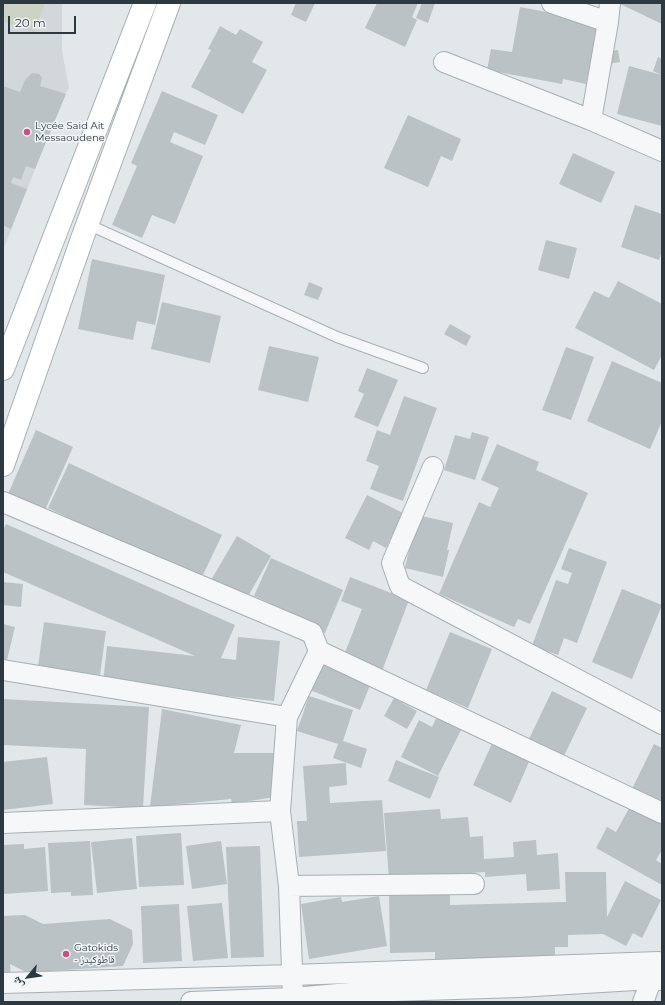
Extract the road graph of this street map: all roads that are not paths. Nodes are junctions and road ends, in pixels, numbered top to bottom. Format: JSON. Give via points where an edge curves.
{"nodes":[{"id":1,"x":145,"y":3,"type":"edge"},
{"id":2,"x":169,"y":3,"type":"edge"},
{"id":3,"x":552,"y":3,"type":"edge"},
{"id":4,"x":609,"y":12,"type":"edge"},
{"id":5,"x":444,"y":62,"type":"dead end"},
{"id":6,"x":591,"y":120,"type":"junction"},
{"id":7,"x":662,"y":152,"type":"edge"},
{"id":8,"x":87,"y":224,"type":"junction"},
{"id":9,"x":423,"y":368,"type":"dead end"},
{"id":10,"x":3,"y":369,"type":"edge"},
{"id":11,"x":3,"y":465,"type":"edge"},
{"id":12,"x":433,"y":468,"type":"dead end"},
{"id":13,"x":3,"y":502,"type":"edge"},
{"id":14,"x":319,"y":651,"type":"junction"},
{"id":15,"x":3,"y":670,"type":"edge"},
{"id":16,"x":287,"y":718,"type":"junction"},
{"id":17,"x":662,"y":724,"type":"edge"},
{"id":18,"x":280,"y":811,"type":"junction"},
{"id":19,"x":662,"y":813,"type":"edge"},
{"id":20,"x":3,"y":823,"type":"edge"},
{"id":21,"x":474,"y":884,"type":"dead end"},
{"id":22,"x":289,"y":886,"type":"junction"},
{"id":23,"x":659,"y":969,"type":"edge"},
{"id":24,"x":292,"y":975,"type":"junction"},
{"id":25,"x":3,"y":983,"type":"edge"},
{"id":26,"x":516,"y":995,"type":"edge"},
{"id":27,"x":359,"y":997,"type":"edge"},
{"id":28,"x":293,"y":998,"type":"junction"},
{"id":29,"x":191,"y":1002,"type":"edge"},
{"id":30,"x":643,"y":1002,"type":"edge"}],
"edges":[{"from":1,"to":10,"type":"main road"},
{"from":2,"to":8,"type":"main road"},
{"from":3,"to":4,"type":"street"},
{"from":4,"to":6,"type":"street"},
{"from":5,"to":6,"type":"street"},
{"from":6,"to":7,"type":"street"},
{"from":8,"to":9,"type":"lane","via":[[337,337]]},
{"from":8,"to":11,"type":"main road"},
{"from":12,"to":17,"type":"street","via":[[392,563],[400,586]]},
{"from":13,"to":14,"type":"street","via":[[312,633]]},
{"from":14,"to":16,"type":"street"},
{"from":14,"to":19,"type":"street"},
{"from":15,"to":16,"type":"street"},
{"from":16,"to":18,"type":"street"},
{"from":18,"to":20,"type":"street"},
{"from":18,"to":22,"type":"street"},
{"from":21,"to":22,"type":"street"},
{"from":22,"to":24,"type":"street"},
{"from":23,"to":24,"type":"street"},
{"from":23,"to":26,"type":"street"},
{"from":23,"to":30,"type":"street"},
{"from":24,"to":25,"type":"street"},
{"from":24,"to":28,"type":"street"},
{"from":26,"to":27,"type":"street"},
{"from":27,"to":28,"type":"street"},
{"from":28,"to":29,"type":"street"}]}
